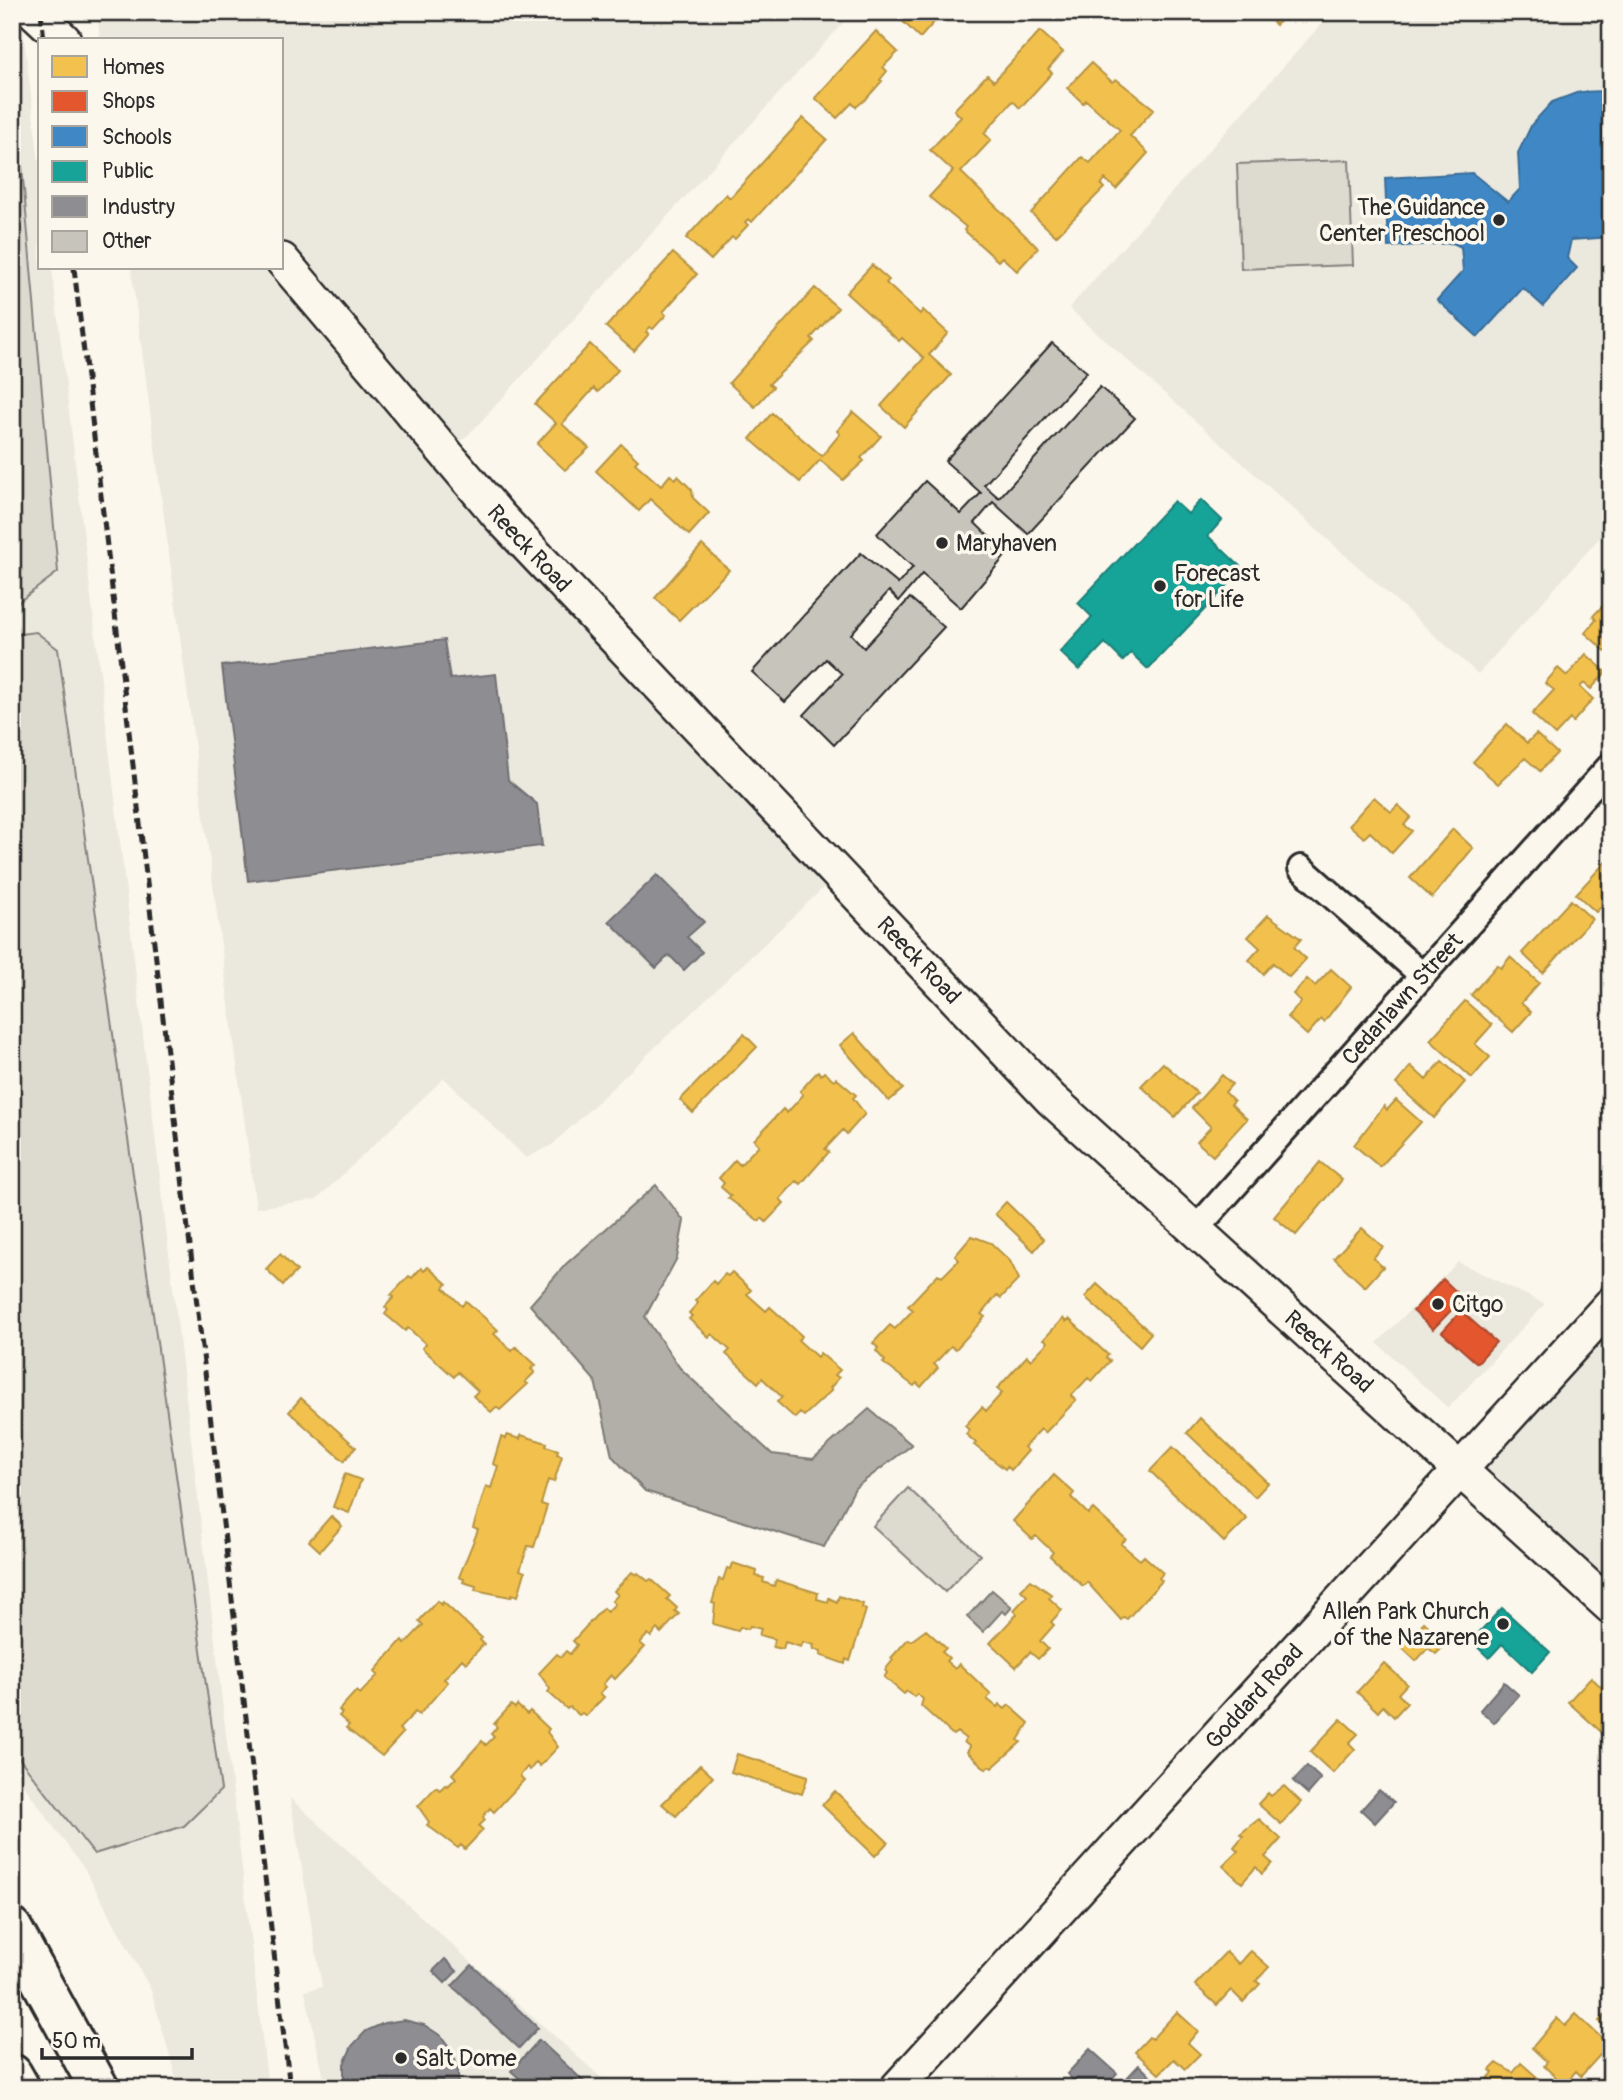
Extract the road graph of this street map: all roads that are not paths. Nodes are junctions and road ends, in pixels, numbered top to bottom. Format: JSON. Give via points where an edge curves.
{"nodes":[{"id":1,"x":34,"y":12,"type":"edge"},
{"id":2,"x":62,"y":38,"type":"edge"},
{"id":3,"x":284,"y":262,"type":"edge"},
{"id":4,"x":1611,"y":765,"type":"edge"},
{"id":5,"x":1301,"y":868,"type":"dead end"},
{"id":6,"x":1422,"y":975,"type":"junction"},
{"id":7,"x":1194,"y":1231,"type":"junction"},
{"id":8,"x":1611,"y":1304,"type":"edge"},
{"id":9,"x":1460,"y":1469,"type":"junction"},
{"id":10,"x":1611,"y":1607,"type":"edge"},
{"id":11,"x":12,"y":1928,"type":"edge"},
{"id":12,"x":12,"y":2074,"type":"edge"},
{"id":13,"x":20,"y":2088,"type":"edge"},
{"id":14,"x":99,"y":2088,"type":"edge"},
{"id":15,"x":897,"y":2088,"type":"edge"}],
"edges":[{"from":1,"to":2,"type":"street"},
{"from":3,"to":7,"type":"street","name":"Reeck Road","via":[[445,456],[571,594],[1043,1091]]},
{"from":4,"to":6,"type":"street","name":"Cedarlawn Street"},
{"from":5,"to":6,"type":"street"},
{"from":6,"to":7,"type":"street","name":"Cedarlawn Street"},
{"from":7,"to":9,"type":"street","name":"Reeck Road"},
{"from":8,"to":9,"type":"street","name":"Goddard Road"},
{"from":9,"to":10,"type":"street","name":"Reeck Road"},
{"from":9,"to":15,"type":"street","name":"Goddard Road"},
{"from":11,"to":14,"type":"highway"},
{"from":12,"to":13,"type":"highway"}]}
